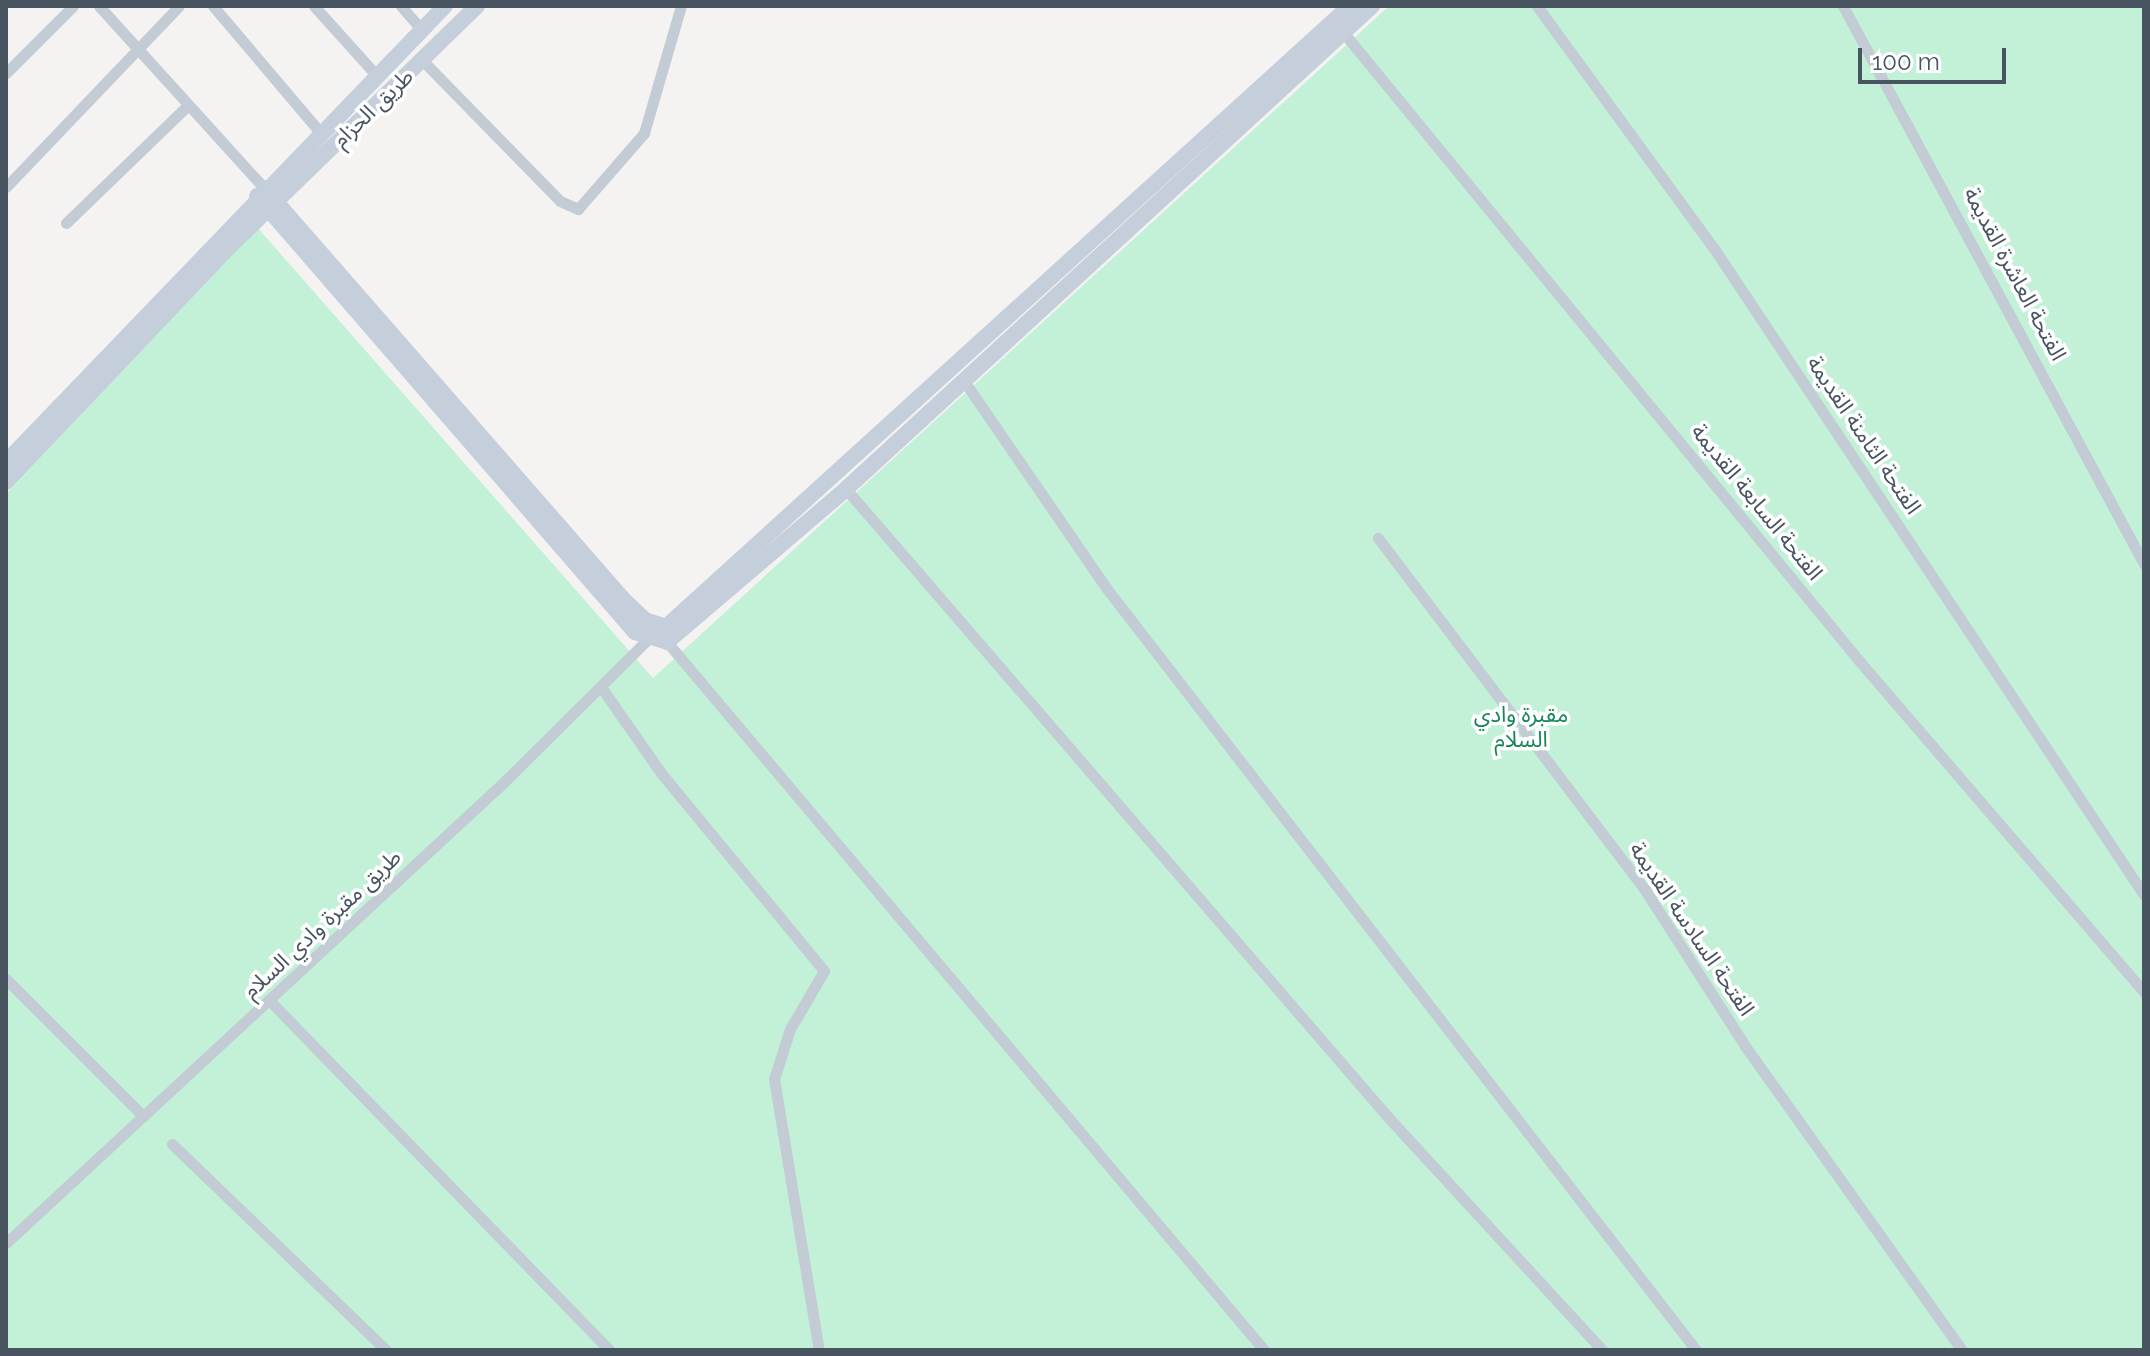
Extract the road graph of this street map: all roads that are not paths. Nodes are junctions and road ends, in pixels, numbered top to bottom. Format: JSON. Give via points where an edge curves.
{"nodes":[{"id":1,"x":73,"y":6,"type":"edge"},
{"id":2,"x":99,"y":6,"type":"edge"},
{"id":3,"x":179,"y":6,"type":"edge"},
{"id":4,"x":213,"y":6,"type":"edge"},
{"id":5,"x":314,"y":6,"type":"edge"},
{"id":6,"x":401,"y":6,"type":"edge"},
{"id":7,"x":445,"y":6,"type":"edge"},
{"id":8,"x":477,"y":6,"type":"edge"},
{"id":9,"x":681,"y":6,"type":"edge"},
{"id":10,"x":1350,"y":6,"type":"edge"},
{"id":11,"x":1372,"y":6,"type":"edge"},
{"id":12,"x":1537,"y":6,"type":"edge"},
{"id":13,"x":1843,"y":6,"type":"edge"},
{"id":14,"x":422,"y":30,"type":"junction"},
{"id":15,"x":1343,"y":32,"type":"junction"},
{"id":16,"x":137,"y":50,"type":"junction"},
{"id":17,"x":422,"y":60,"type":"junction"},
{"id":18,"x":6,"y":73,"type":"edge"},
{"id":19,"x":377,"y":76,"type":"junction"},
{"id":20,"x":187,"y":106,"type":"junction"},
{"id":21,"x":320,"y":132,"type":"junction"},
{"id":22,"x":302,"y":179,"type":"junction"},
{"id":23,"x":6,"y":187,"type":"edge"},
{"id":24,"x":261,"y":192,"type":"junction"},
{"id":25,"x":1159,"y":192,"type":"junction"},
{"id":26,"x":272,"y":206,"type":"junction"},
{"id":27,"x":1136,"y":213,"type":"junction"},
{"id":28,"x":66,"y":223,"type":"dead end"},
{"id":29,"x":294,"y":223,"type":"junction"},
{"id":30,"x":964,"y":381,"type":"junction"},
{"id":31,"x":940,"y":393,"type":"junction"},
{"id":32,"x":913,"y":417,"type":"junction"},
{"id":33,"x":468,"y":435,"type":"junction"},
{"id":34,"x":6,"y":462,"type":"edge"},
{"id":35,"x":6,"y":482,"type":"edge"},
{"id":36,"x":846,"y":489,"type":"junction"},
{"id":37,"x":1378,"y":538,"type":"dead end"},
{"id":38,"x":2144,"y":564,"type":"edge"},
{"id":39,"x":659,"y":634,"type":"junction"},
{"id":40,"x":601,"y":687,"type":"junction"},
{"id":41,"x":2144,"y":895,"type":"edge"},
{"id":42,"x":6,"y":979,"type":"edge"},
{"id":43,"x":2144,"y":992,"type":"edge"},
{"id":44,"x":269,"y":1000,"type":"junction"},
{"id":45,"x":143,"y":1116,"type":"junction"},
{"id":46,"x":172,"y":1144,"type":"dead end"},
{"id":47,"x":6,"y":1243,"type":"edge"},
{"id":48,"x":386,"y":1350,"type":"edge"},
{"id":49,"x":609,"y":1350,"type":"edge"},
{"id":50,"x":819,"y":1350,"type":"edge"},
{"id":51,"x":1264,"y":1350,"type":"edge"},
{"id":52,"x":1602,"y":1350,"type":"edge"},
{"id":53,"x":1696,"y":1350,"type":"edge"},
{"id":54,"x":1962,"y":1350,"type":"edge"}],
"edges":[{"from":1,"to":18,"type":"street"},
{"from":2,"to":16,"type":"street"},
{"from":3,"to":16,"type":"street"},
{"from":4,"to":21,"type":"street"},
{"from":5,"to":19,"type":"street"},
{"from":6,"to":14,"type":"street"},
{"from":7,"to":14,"type":"street","name":"طريق الحزام"},
{"from":8,"to":17,"type":"street","name":"طريق الحزام"},
{"from":9,"to":17,"type":"street","via":[[644,133],[578,209],[560,201]]},
{"from":10,"to":25,"type":"street"},
{"from":11,"to":15,"type":"street"},
{"from":12,"to":41,"type":"street","name":"الفتحة الثامنة القديمة","via":[[1717,253]]},
{"from":13,"to":38,"type":"street","name":"الفتحة العاشرة القديمة"},
{"from":14,"to":19,"type":"street","name":"طريق الحزام"},
{"from":15,"to":25,"type":"street"},
{"from":15,"to":43,"type":"street","name":"الفتحة السابعة القديمة","via":[[1861,663]]},
{"from":16,"to":20,"type":"street"},
{"from":16,"to":23,"type":"street"},
{"from":17,"to":22,"type":"street","name":"طريق الحزام"},
{"from":19,"to":21,"type":"street","name":"طريق الحزام"},
{"from":20,"to":24,"type":"street"},
{"from":20,"to":28,"type":"street"},
{"from":21,"to":24,"type":"street","name":"طريق الحزام"},
{"from":22,"to":26,"type":"street","name":"طريق الحزام"},
{"from":22,"to":29,"type":"street"},
{"from":24,"to":26,"type":"street"},
{"from":24,"to":34,"type":"street","name":"طريق الحزام"},
{"from":25,"to":27,"type":"street"},
{"from":26,"to":29,"type":"street"},
{"from":26,"to":33,"type":"street"},
{"from":26,"to":35,"type":"street","name":"طريق الحزام"},
{"from":27,"to":30,"type":"street"},
{"from":27,"to":31,"type":"street"},
{"from":29,"to":33,"type":"street"},
{"from":30,"to":31,"type":"street"},
{"from":30,"to":53,"type":"street","via":[[1107,589]]},
{"from":31,"to":32,"type":"street"},
{"from":32,"to":36,"type":"street"},
{"from":32,"to":39,"type":"street"},
{"from":33,"to":39,"type":"street"},
{"from":36,"to":39,"type":"street"},
{"from":36,"to":52,"type":"street","via":[[1387,1116]]},
{"from":37,"to":54,"type":"street","name":"الفتحة السادسة القديمة","via":[[1645,890],[1745,1046]]},
{"from":39,"to":40,"type":"street","name":"طريق مقبرة وادي السلام"},
{"from":39,"to":51,"type":"street"},
{"from":40,"to":44,"type":"street","name":"طريق مقبرة وادي السلام"},
{"from":40,"to":50,"type":"street","via":[[661,773],[824,971],[790,1029],[774,1079]]},
{"from":42,"to":45,"type":"street"},
{"from":44,"to":45,"type":"street","name":"طريق مقبرة وادي السلام"},
{"from":44,"to":49,"type":"street"},
{"from":45,"to":47,"type":"street","name":"طريق مقبرة وادي السلام"},
{"from":46,"to":48,"type":"street"}]}
